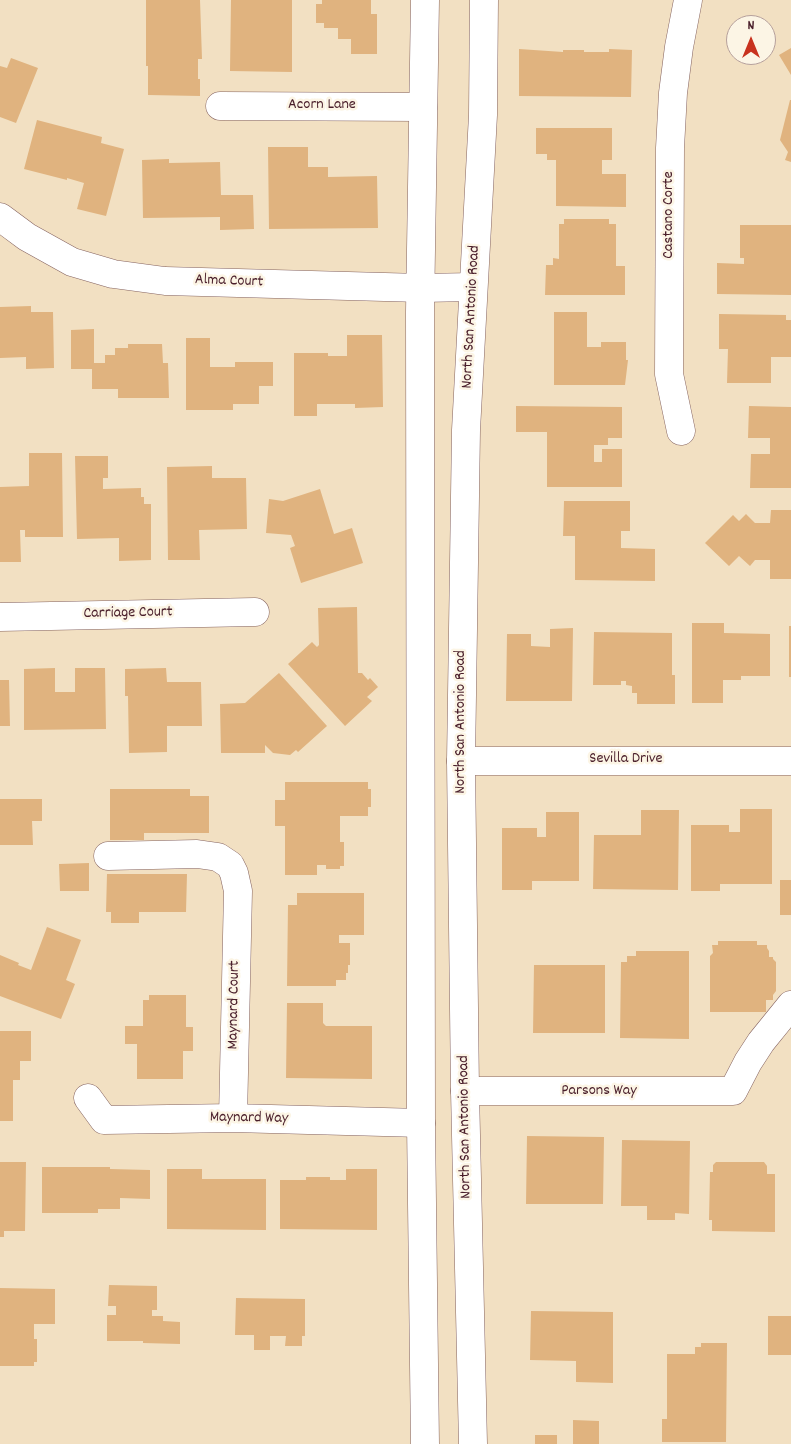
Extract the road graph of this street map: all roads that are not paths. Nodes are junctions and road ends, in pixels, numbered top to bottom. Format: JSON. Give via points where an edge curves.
{"nodes":[{"id":1,"x":425,"y":0,"type":"edge"},
{"id":2,"x":484,"y":0,"type":"edge"},
{"id":3,"x":688,"y":0,"type":"edge"},
{"id":4,"x":220,"y":106,"type":"dead end"},
{"id":5,"x":423,"y":107,"type":"junction"},
{"id":6,"x":0,"y":218,"type":"edge"},
{"id":7,"x":473,"y":287,"type":"junction"},
{"id":8,"x":421,"y":288,"type":"junction"},
{"id":9,"x":681,"y":431,"type":"dead end"},
{"id":10,"x":255,"y":612,"type":"dead end"},
{"id":11,"x":0,"y":617,"type":"edge"},
{"id":12,"x":461,"y":761,"type":"junction"},
{"id":13,"x":791,"y":761,"type":"edge"},
{"id":14,"x":108,"y":856,"type":"dead end"},
{"id":15,"x":791,"y":1005,"type":"edge"},
{"id":16,"x":465,"y":1091,"type":"junction"},
{"id":17,"x":88,"y":1098,"type":"dead end"},
{"id":18,"x":233,"y":1118,"type":"junction"},
{"id":19,"x":421,"y":1122,"type":"junction"},
{"id":20,"x":426,"y":1444,"type":"edge"},
{"id":21,"x":472,"y":1444,"type":"edge"}],
"edges":[{"from":1,"to":5,"type":"main road"},
{"from":2,"to":7,"type":"main road","name":"North San Antonio Road","via":[[483,115]]},
{"from":3,"to":9,"type":"main road","name":"Castano Corte","via":[[673,93],[670,148],[670,374]]},
{"from":4,"to":5,"type":"main road","name":"Acorn Lane"},
{"from":5,"to":8,"type":"main road"},
{"from":6,"to":8,"type":"main road","name":"Alma Court","via":[[72,262],[113,274],[165,281]]},
{"from":7,"to":8,"type":"main road","name":"Alma Court"},
{"from":7,"to":12,"type":"main road","name":"North San Antonio Road","via":[[466,430]]},
{"from":8,"to":19,"type":"main road"},
{"from":10,"to":11,"type":"main road","name":"Carriage Court"},
{"from":12,"to":13,"type":"main road","name":"Sevilla Drive"},
{"from":12,"to":16,"type":"main road","name":"North San Antonio Road"},
{"from":14,"to":18,"type":"main road","name":"Maynard Court","via":[[197,854],[218,857],[230,865],[234,873],[238,891]]},
{"from":15,"to":16,"type":"main road","name":"Parsons Way","via":[[761,1042],[733,1091]]},
{"from":16,"to":21,"type":"main road","name":"North San Antonio Road"},
{"from":17,"to":18,"type":"main road","name":"Maynard Way","via":[[104,1120]]},
{"from":18,"to":19,"type":"main road","name":"Maynard Way"},
{"from":19,"to":20,"type":"main road"}]}
